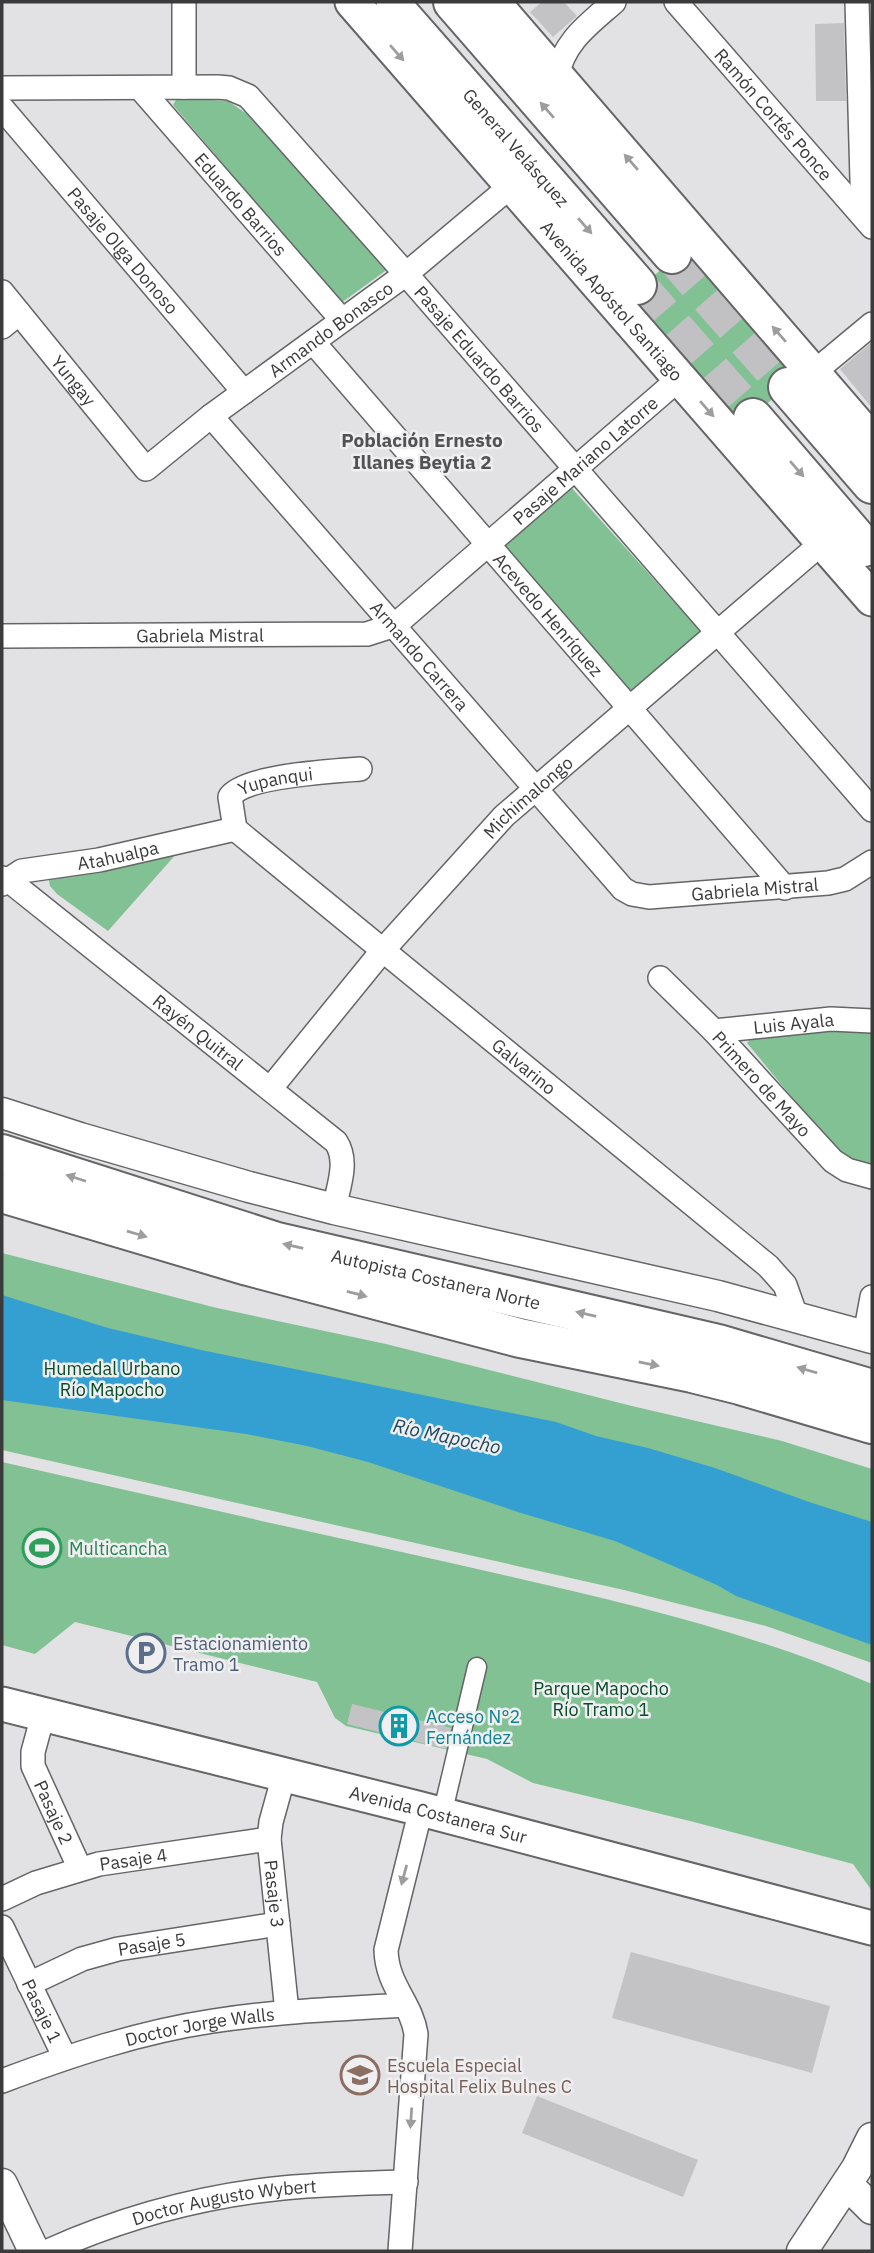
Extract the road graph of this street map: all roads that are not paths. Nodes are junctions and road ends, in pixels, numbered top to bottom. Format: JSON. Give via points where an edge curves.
{"nodes":[{"id":1,"x":184,"y":2,"type":"edge"},
{"id":2,"x":352,"y":2,"type":"edge"},
{"id":3,"x":453,"y":2,"type":"edge"},
{"id":4,"x":493,"y":2,"type":"edge"},
{"id":5,"x":614,"y":2,"type":"edge"},
{"id":6,"x":676,"y":2,"type":"edge"},
{"id":7,"x":858,"y":2,"type":"edge"},
{"id":8,"x":395,"y":9,"type":"dead end"},
{"id":9,"x":557,"y":77,"type":"junction"},
{"id":10,"x":184,"y":87,"type":"junction"},
{"id":11,"x":2,"y":88,"type":"edge"},
{"id":12,"x":140,"y":88,"type":"junction"},
{"id":13,"x":2,"y":107,"type":"edge"},
{"id":14,"x":512,"y":184,"type":"junction"},
{"id":15,"x":867,"y":221,"type":"edge"},
{"id":16,"x":672,"y":254,"type":"tunnel mouth"},
{"id":17,"x":406,"y":274,"type":"junction"},
{"id":18,"x":637,"y":285,"type":"tunnel mouth"},
{"id":19,"x":2,"y":292,"type":"edge"},
{"id":20,"x":10,"y":320,"type":"edge"},
{"id":21,"x":342,"y":320,"type":"junction"},
{"id":22,"x":872,"y":324,"type":"edge"},
{"id":23,"x":313,"y":342,"type":"junction"},
{"id":24,"x":680,"y":379,"type":"junction"},
{"id":25,"x":800,"y":380,"type":"junction"},
{"id":26,"x":244,"y":392,"type":"junction"},
{"id":27,"x":211,"y":416,"type":"junction"},
{"id":28,"x":752,"y":418,"type":"tunnel mouth"},
{"id":29,"x":872,"y":441,"type":"edge"},
{"id":30,"x":576,"y":468,"type":"junction"},
{"id":31,"x":146,"y":469,"type":"joint"},
{"id":32,"x":872,"y":484,"type":"edge"},
{"id":33,"x":823,"y":542,"type":"junction"},
{"id":34,"x":488,"y":545,"type":"junction"},
{"id":35,"x":864,"y":547,"type":"dead end"},
{"id":36,"x":872,"y":599,"type":"edge"},
{"id":37,"x":395,"y":625,"type":"junction"},
{"id":38,"x":717,"y":632,"type":"junction"},
{"id":39,"x":2,"y":636,"type":"edge"},
{"id":40,"x":629,"y":708,"type":"junction"},
{"id":41,"x":360,"y":769,"type":"dead end"},
{"id":42,"x":535,"y":789,"type":"junction"},
{"id":43,"x":872,"y":810,"type":"edge"},
{"id":44,"x":235,"y":830,"type":"junction"},
{"id":45,"x":872,"y":862,"type":"edge"},
{"id":46,"x":4,"y":880,"type":"edge"},
{"id":47,"x":785,"y":888,"type":"junction"},
{"id":48,"x":632,"y":894,"type":"joint"},
{"id":49,"x":383,"y":950,"type":"junction"},
{"id":50,"x":660,"y":978,"type":"dead end"},
{"id":51,"x":872,"y":1021,"type":"edge"},
{"id":52,"x":714,"y":1031,"type":"junction"},
{"id":53,"x":270,"y":1089,"type":"junction"},
{"id":54,"x":2,"y":1113,"type":"edge"},
{"id":55,"x":2,"y":1154,"type":"edge"},
{"id":56,"x":872,"y":1177,"type":"edge"},
{"id":57,"x":2,"y":1193,"type":"edge"},
{"id":58,"x":334,"y":1209,"type":"junction"},
{"id":59,"x":872,"y":1297,"type":"edge"},
{"id":60,"x":796,"y":1316,"type":"junction"},
{"id":61,"x":868,"y":1336,"type":"edge"},
{"id":62,"x":872,"y":1389,"type":"edge"},
{"id":63,"x":872,"y":1424,"type":"edge"},
{"id":64,"x":477,"y":1667,"type":"dead end"},
{"id":65,"x":2,"y":1704,"type":"edge"},
{"id":66,"x":43,"y":1715,"type":"junction"},
{"id":67,"x":284,"y":1775,"type":"junction"},
{"id":68,"x":432,"y":1812,"type":"junction"},
{"id":69,"x":270,"y":1839,"type":"junction"},
{"id":70,"x":80,"y":1869,"type":"junction"},
{"id":71,"x":2,"y":1899,"type":"edge"},
{"id":72,"x":278,"y":1924,"type":"junction"},
{"id":73,"x":2,"y":1927,"type":"edge"},
{"id":74,"x":872,"y":1928,"type":"edge"},
{"id":75,"x":29,"y":1984,"type":"junction"},
{"id":76,"x":405,"y":2005,"type":"junction"},
{"id":77,"x":286,"y":2012,"type":"junction"},
{"id":78,"x":65,"y":2058,"type":"junction"},
{"id":79,"x":2,"y":2081,"type":"edge"},
{"id":80,"x":872,"y":2138,"type":"edge"},
{"id":81,"x":406,"y":2182,"type":"junction"},
{"id":82,"x":2,"y":2184,"type":"edge"},
{"id":83,"x":847,"y":2184,"type":"junction"},
{"id":84,"x":872,"y":2209,"type":"edge"},
{"id":85,"x":34,"y":2251,"type":"edge"},
{"id":86,"x":48,"y":2251,"type":"edge"},
{"id":87,"x":400,"y":2251,"type":"edge"},
{"id":88,"x":802,"y":2251,"type":"edge"}],
"edges":[{"from":1,"to":10,"type":"street"},
{"from":2,"to":14,"type":"main road","name":"Avenida Apóstol Santiago","one_way":true},
{"from":16,"to":3,"type":"highway","one_way":true},
{"from":4,"to":9,"type":"main road"},
{"from":5,"to":9,"type":"street","via":[[568,46]]},
{"from":6,"to":15,"type":"street","name":"Ramón Cortés Ponce"},
{"from":7,"to":15,"type":"street"},
{"from":8,"to":18,"type":"highway","name":"General Velásquez","one_way":true},
{"from":25,"to":9,"type":"main road","one_way":true},
{"from":10,"to":12,"type":"street","name":"Pasaje Eduardo Barrios"},
{"from":10,"to":17,"type":"street","name":"Pasaje Eduardo Barrios","via":[[229,88],[255,102]]},
{"from":11,"to":12,"type":"street","name":"Pasaje Eduardo Barrios"},
{"from":12,"to":21,"type":"street","name":"Eduardo Barrios"},
{"from":13,"to":26,"type":"street","name":"Pasaje Olga Donoso"},
{"from":14,"to":17,"type":"street","name":"Armando Bonasco"},
{"from":14,"to":24,"type":"main road","name":"Avenida Apóstol Santiago"},
{"from":17,"to":21,"type":"street","name":"Armando Bonasco"},
{"from":17,"to":30,"type":"street","name":"Pasaje Eduardo Barrios"},
{"from":19,"to":20,"type":"street","name":"Yungay"},
{"from":20,"to":31,"type":"street","name":"Yungay"},
{"from":21,"to":23,"type":"street","name":"Armando Bonasco"},
{"from":22,"to":25,"type":"street"},
{"from":23,"to":26,"type":"street","name":"Armando Bonasco"},
{"from":23,"to":34,"type":"street","name":"Acevedo Henríquez"},
{"from":24,"to":30,"type":"street","name":"Pasaje Mariano Latorre"},
{"from":24,"to":33,"type":"main road","name":"Avenida Apóstol Santiago","one_way":true},
{"from":25,"to":29,"type":"main road"},
{"from":25,"to":32,"type":"highway"},
{"from":26,"to":27,"type":"street","name":"Armando Bonasco"},
{"from":27,"to":31,"type":"street","name":"Armando Bonasco"},
{"from":27,"to":37,"type":"street","name":"Armando Carrera"},
{"from":28,"to":35,"type":"highway","one_way":true},
{"from":30,"to":34,"type":"street","name":"Pasaje Mariano Latorre"},
{"from":30,"to":38,"type":"street","name":"Pasaje Eduardo Barrios"},
{"from":33,"to":36,"type":"main road","name":"Avenida Apóstol Santiago"},
{"from":33,"to":38,"type":"street","name":"Michimalongo"},
{"from":34,"to":37,"type":"street","name":"Pasaje Mariano Latorre"},
{"from":34,"to":40,"type":"street","name":"Acevedo Henríquez"},
{"from":37,"to":39,"type":"street","name":"Gabriela Mistral","via":[[367,634]]},
{"from":37,"to":42,"type":"street","name":"Armando Carrera"},
{"from":38,"to":40,"type":"street","name":"Michimalongo"},
{"from":38,"to":43,"type":"street","name":"Pasaje Eduardo Barrios"},
{"from":40,"to":42,"type":"street","name":"Michimalongo"},
{"from":40,"to":47,"type":"street","name":"Acevedo Henríquez"},
{"from":41,"to":44,"type":"street","name":"Yupanqui","via":[[244,786],[230,797]]},
{"from":42,"to":48,"type":"street","name":"Armando Carrera","via":[[615,881]]},
{"from":42,"to":49,"type":"street","name":"Michimalongo","via":[[504,816]]},
{"from":44,"to":46,"type":"street","name":"Atahualpa","via":[[90,862],[22,871]]},
{"from":44,"to":49,"type":"street","name":"Galvarino"},
{"from":45,"to":47,"type":"street","name":"Gabriela Mistral","via":[[836,881]]},
{"from":46,"to":53,"type":"street","name":"Rayén Quitral"},
{"from":47,"to":48,"type":"street","name":"Gabriela Mistral","via":[[649,897]]},
{"from":49,"to":53,"type":"street","name":"Michimalongo"},
{"from":49,"to":60,"type":"street","name":"Galvarino","via":[[768,1266],[785,1285]]},
{"from":50,"to":52,"type":"street","name":"Primero de Mayo"},
{"from":51,"to":52,"type":"street","name":"Luis Ayala","via":[[831,1019]]},
{"from":52,"to":56,"type":"street","name":"Primero de Mayo","via":[[833,1161]]},
{"from":53,"to":58,"type":"street","name":"Rayén Quitral","via":[[341,1149]]},
{"from":54,"to":58,"type":"street"},
{"from":62,"to":55,"type":"highway","name":"Autopista Costanera Norte","one_way":true,"via":[[718,1344],[276,1242]]},
{"from":57,"to":63,"type":"highway","name":"Autopista Costanera Norte","one_way":true,"via":[[520,1338],[692,1373]]},
{"from":58,"to":60,"type":"street"},
{"from":59,"to":61,"type":"street"},
{"from":60,"to":61,"type":"street"},
{"from":64,"to":68,"type":"street"},
{"from":65,"to":66,"type":"main road","name":"Avenida Costanera Sur"},
{"from":66,"to":67,"type":"main road","name":"Avenida Costanera Sur"},
{"from":66,"to":70,"type":"street","name":"Pasaje 2","via":[[33,1766]]},
{"from":67,"to":68,"type":"main road","name":"Avenida Costanera Sur"},
{"from":67,"to":69,"type":"street","name":"Pasaje 3"},
{"from":68,"to":74,"type":"main road","name":"Avenida Costanera Sur"},
{"from":68,"to":76,"type":"street","one_way":true,"via":[[386,1950],[389,1973]]},
{"from":69,"to":70,"type":"street","name":"Pasaje 4"},
{"from":69,"to":72,"type":"street","name":"Pasaje 3"},
{"from":70,"to":71,"type":"street","name":"Pasaje 4"},
{"from":72,"to":75,"type":"street","name":"Pasaje 5","via":[[118,1949],[82,1959]]},
{"from":72,"to":77,"type":"street","name":"Pasaje 3"},
{"from":73,"to":75,"type":"street","name":"Pasaje 1"},
{"from":75,"to":78,"type":"street","name":"Pasaje 1"},
{"from":76,"to":77,"type":"street","name":"Doctor Jorge Walls"},
{"from":76,"to":81,"type":"street","one_way":true,"via":[[416,2034]]},
{"from":77,"to":78,"type":"street","name":"Doctor Jorge Walls","via":[[173,2028]]},
{"from":78,"to":79,"type":"street","name":"Doctor Jorge Walls"},
{"from":80,"to":83,"type":"street"},
{"from":81,"to":86,"type":"street","name":"Doctor Augusto Wybert","via":[[239,2193],[153,2213]]},
{"from":81,"to":87,"type":"street"},
{"from":82,"to":85,"type":"street"},
{"from":83,"to":84,"type":"street"},
{"from":83,"to":88,"type":"street"}]}
